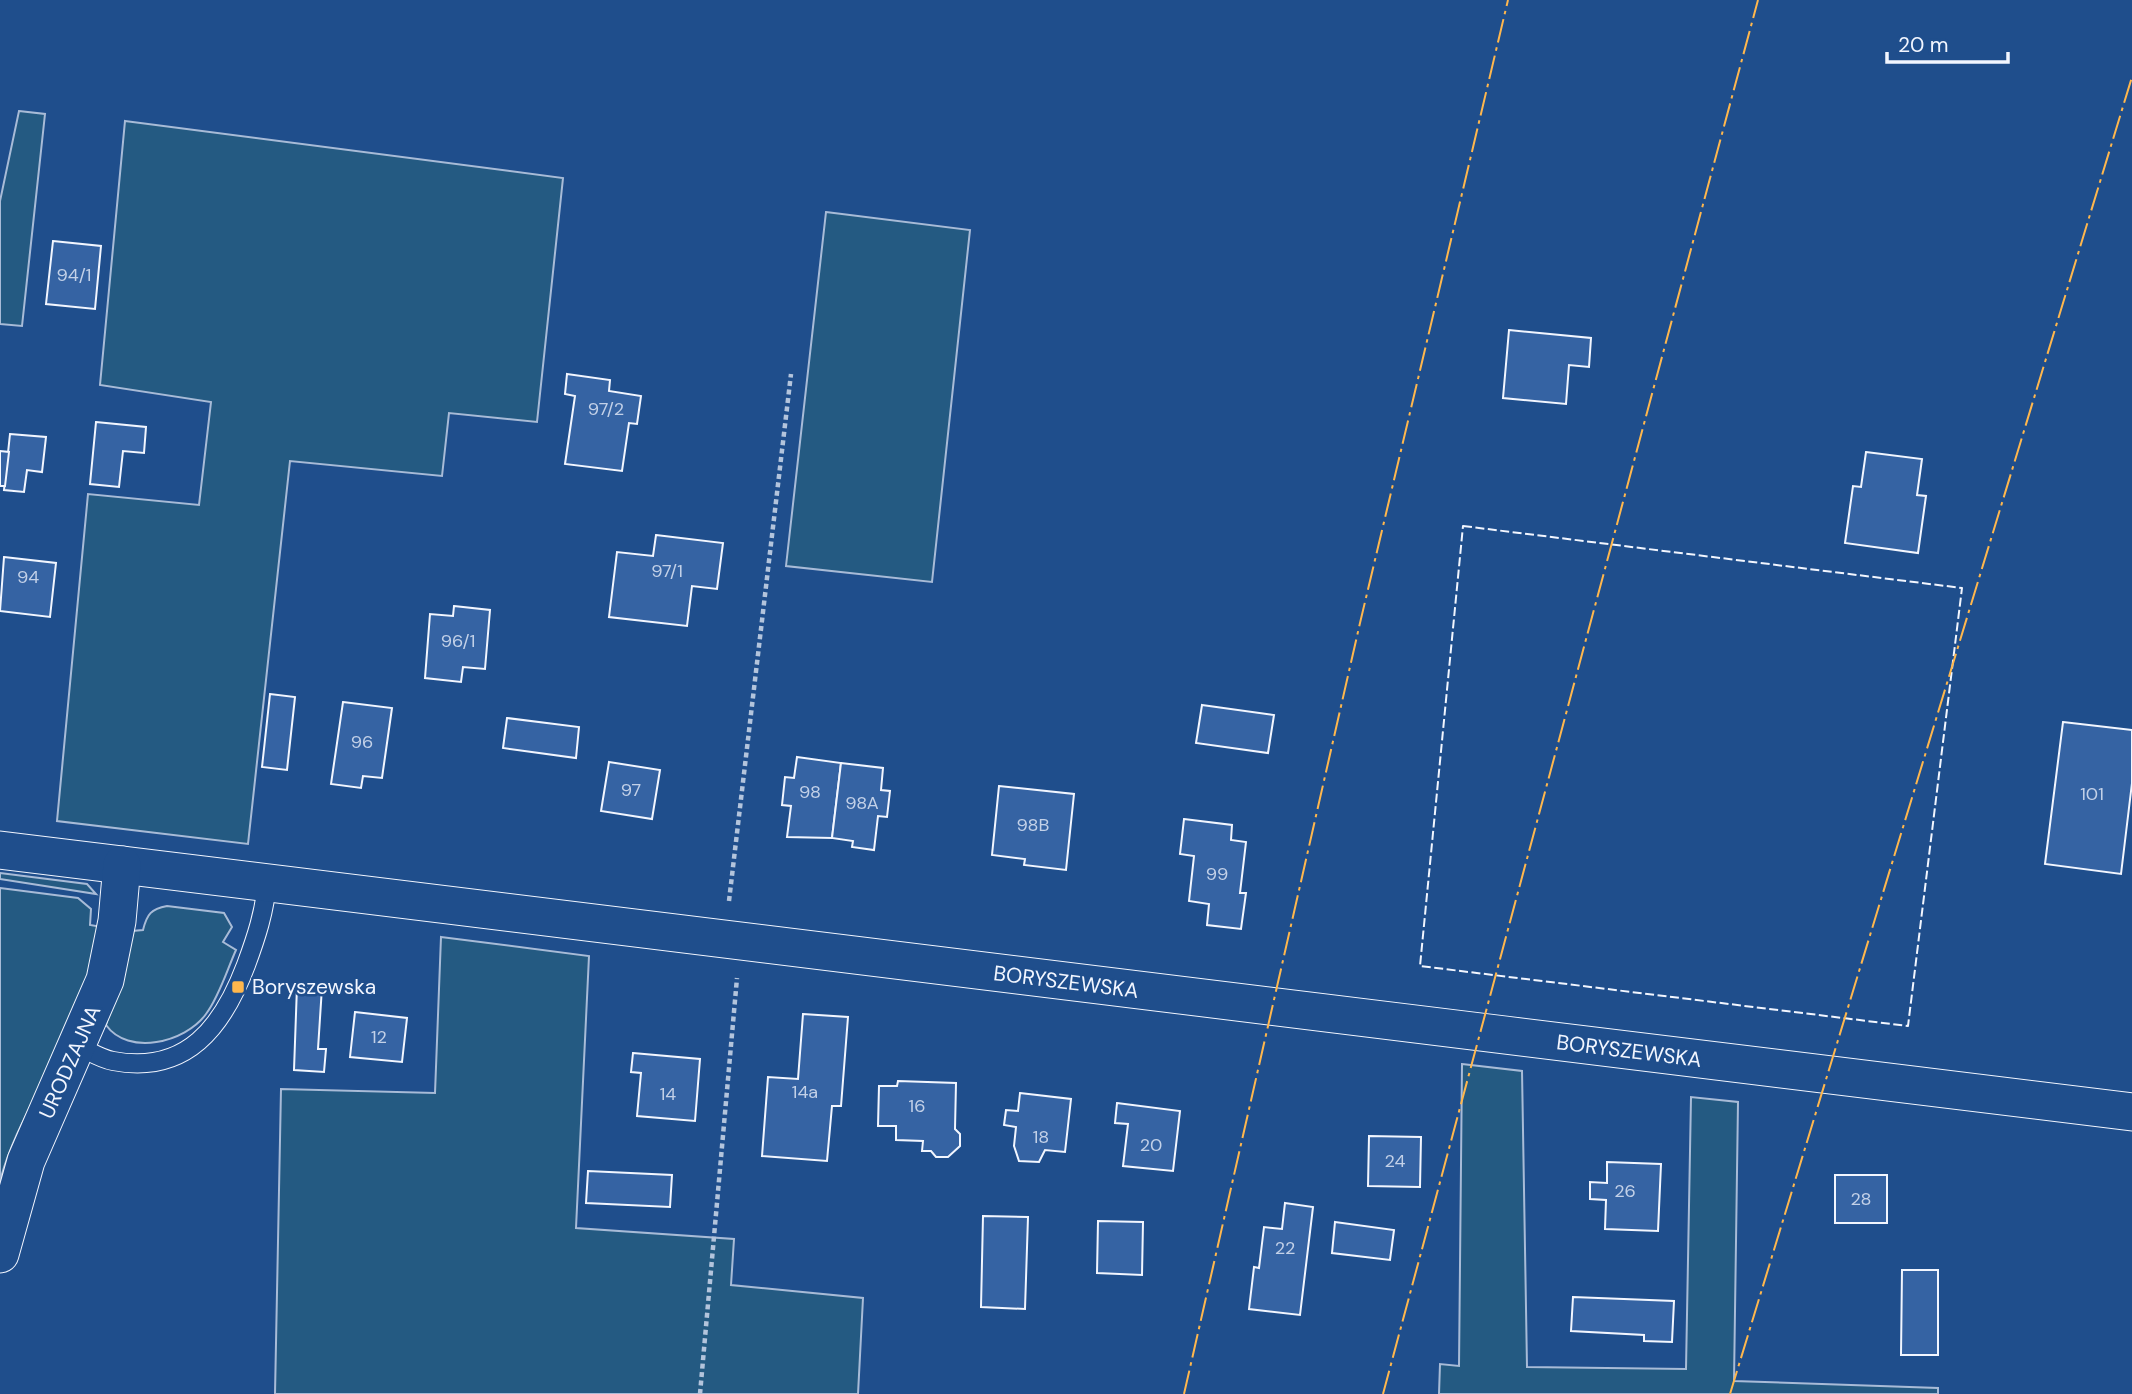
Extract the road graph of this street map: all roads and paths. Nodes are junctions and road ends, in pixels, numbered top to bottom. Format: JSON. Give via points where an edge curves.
{"nodes":[{"id":1,"x":791,"y":374,"type":"dead end"},
{"id":2,"x":0,"y":850,"type":"edge"},
{"id":3,"x":122,"y":865,"type":"junction"},
{"id":4,"x":267,"y":882,"type":"junction"},
{"id":5,"x":733,"y":941,"type":"junction"},
{"id":6,"x":78,"y":1046,"type":"junction"},
{"id":7,"x":2132,"y":1112,"type":"edge"},
{"id":8,"x":0,"y":1254,"type":"edge"},
{"id":9,"x":700,"y":1394,"type":"edge"}],
"edges":[{"from":1,"to":5,"type":"path"},
{"from":2,"to":3,"type":"street","name":"BORYSZEWSKA"},
{"from":3,"to":4,"type":"street","name":"BORYSZEWSKA"},
{"from":3,"to":6,"type":"street","name":"URODZAJNA","via":[[105,980]]},
{"from":4,"to":5,"type":"street","name":"BORYSZEWSKA"},
{"from":4,"to":6,"type":"lane","via":[[253,946],[237,987],[210,1033],[182,1054],[152,1062],[112,1061]]},
{"from":5,"to":7,"type":"street","name":"BORYSZEWSKA"},
{"from":5,"to":9,"type":"path"},
{"from":6,"to":8,"type":"street","name":"URODZAJNA","via":[[26,1161]]}]}
